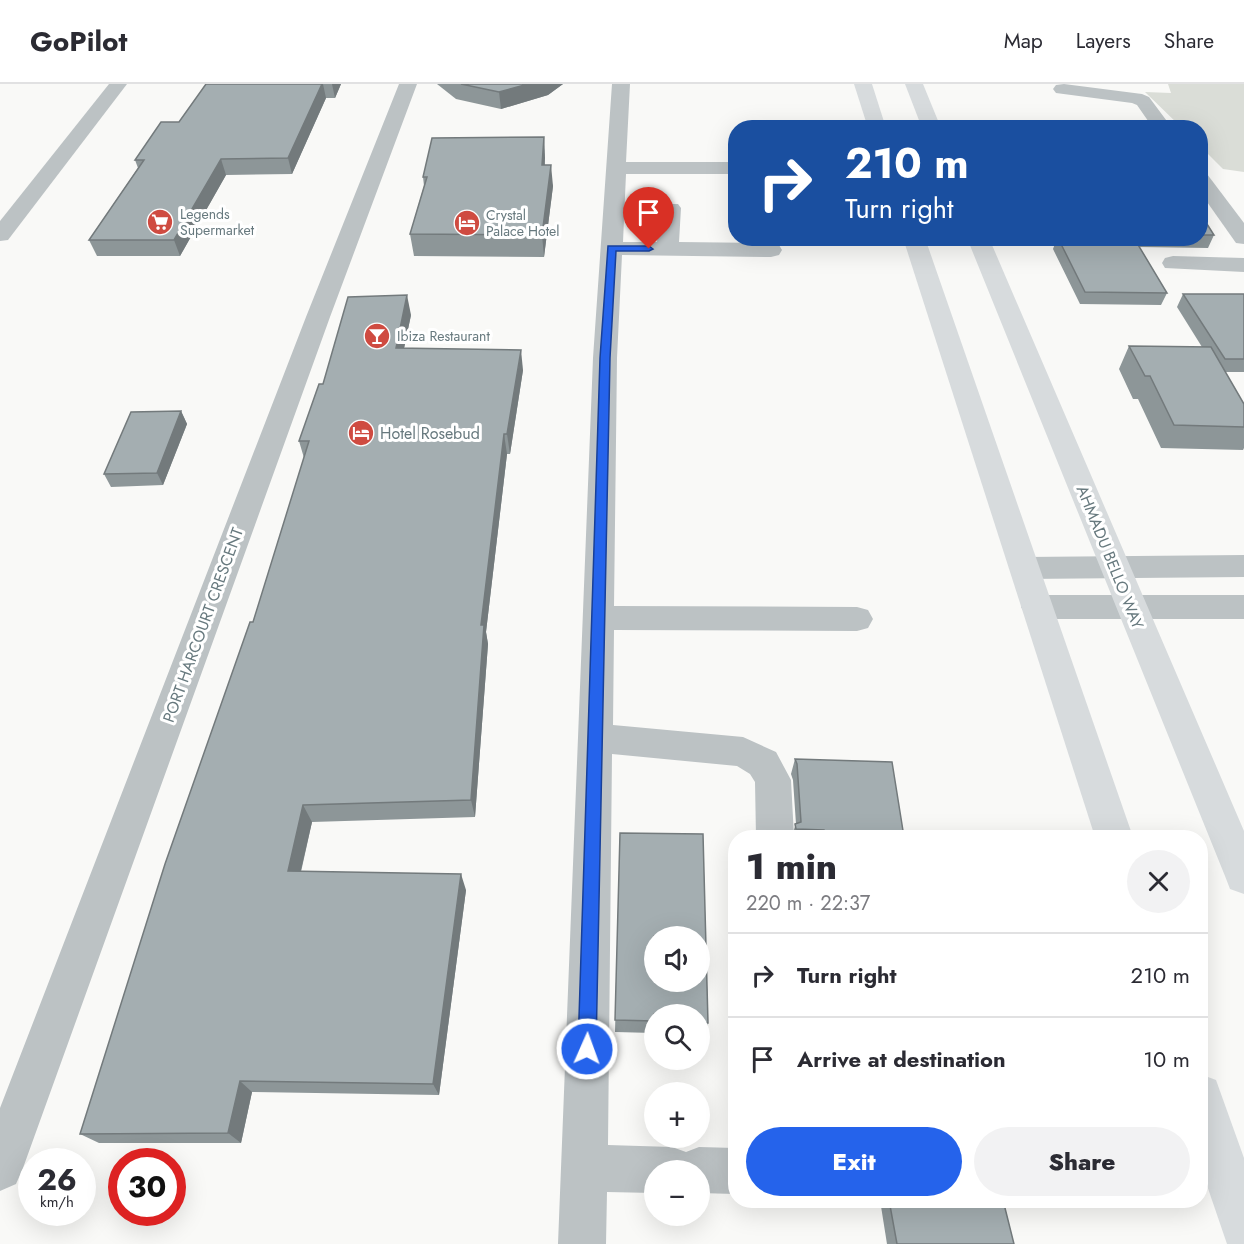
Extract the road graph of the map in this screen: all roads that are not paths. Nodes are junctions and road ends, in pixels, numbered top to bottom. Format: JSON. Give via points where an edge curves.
{"nodes":[{"id":1,"x":118,"y":84,"type":"edge"},
{"id":2,"x":408,"y":84,"type":"edge"},
{"id":3,"x":621,"y":84,"type":"edge"},
{"id":4,"x":862,"y":84,"type":"edge"},
{"id":5,"x":914,"y":84,"type":"edge"},
{"id":6,"x":1062,"y":89,"type":"dead end"},
{"id":7,"x":874,"y":120,"type":"edge"},
{"id":8,"x":929,"y":120,"type":"edge"},
{"id":9,"x":1157,"y":120,"type":"edge"},
{"id":10,"x":616,"y":168,"type":"junction"},
{"id":11,"x":728,"y":168,"type":"edge"},
{"id":12,"x":1208,"y":188,"type":"edge"},
{"id":13,"x":671,"y":208,"type":"dead end"},
{"id":14,"x":1242,"y":231,"type":"edge"},
{"id":15,"x":0,"y":235,"type":"edge"},
{"id":16,"x":917,"y":246,"type":"edge"},
{"id":17,"x":981,"y":246,"type":"edge"},
{"id":18,"x":611,"y":248,"type":"junction"},
{"id":19,"x":667,"y":249,"type":"junction"},
{"id":20,"x":771,"y":250,"type":"dead end"},
{"id":21,"x":1173,"y":263,"type":"dead end"},
{"id":22,"x":1244,"y":265,"type":"edge"},
{"id":23,"x":1244,"y":566,"type":"edge"},
{"id":24,"x":1024,"y":567,"type":"junction"},
{"id":25,"x":1115,"y":568,"type":"junction"},
{"id":26,"x":1037,"y":607,"type":"junction"},
{"id":27,"x":1244,"y":607,"type":"edge"},
{"id":28,"x":1131,"y":608,"type":"junction"},
{"id":29,"x":598,"y":618,"type":"junction"},
{"id":30,"x":857,"y":619,"type":"dead end"},
{"id":31,"x":595,"y":738,"type":"junction"},
{"id":32,"x":775,"y":830,"type":"edge"},
{"id":33,"x":1112,"y":830,"type":"edge"},
{"id":34,"x":1244,"y":876,"type":"edge"},
{"id":35,"x":1208,"y":1120,"type":"edge"},
{"id":36,"x":0,"y":1168,"type":"edge"},
{"id":37,"x":584,"y":1168,"type":"junction"},
{"id":38,"x":644,"y":1169,"type":"edge"},
{"id":39,"x":710,"y":1170,"type":"edge"},
{"id":40,"x":728,"y":1171,"type":"edge"},
{"id":41,"x":1244,"y":1227,"type":"edge"},
{"id":42,"x":582,"y":1244,"type":"edge"}],
"edges":[{"from":1,"to":15,"type":"street"},
{"from":2,"to":36,"type":"street","name":"PORT HARCOURT CRESCENT"},
{"from":3,"to":10,"type":"street"},
{"from":4,"to":7,"type":"main road"},
{"from":5,"to":8,"type":"main road"},
{"from":6,"to":9,"type":"street","via":[[1136,98]]},
{"from":10,"to":11,"type":"street"},
{"from":10,"to":18,"type":"street"},
{"from":12,"to":14,"type":"street"},
{"from":13,"to":19,"type":"street"},
{"from":16,"to":24,"type":"main road"},
{"from":17,"to":25,"type":"main road","name":"AHMADU BELLO WAY"},
{"from":18,"to":19,"type":"street"},
{"from":18,"to":29,"type":"street"},
{"from":19,"to":20,"type":"street"},
{"from":21,"to":22,"type":"street"},
{"from":23,"to":25,"type":"street"},
{"from":24,"to":25,"type":"street"},
{"from":24,"to":26,"type":"main road"},
{"from":25,"to":28,"type":"main road","name":"AHMADU BELLO WAY"},
{"from":26,"to":28,"type":"street"},
{"from":26,"to":33,"type":"main road"},
{"from":27,"to":28,"type":"street"},
{"from":28,"to":34,"type":"main road","name":"AHMADU BELLO WAY"},
{"from":29,"to":30,"type":"street"},
{"from":29,"to":31,"type":"street"},
{"from":31,"to":32,"type":"street","via":[[743,752],[763,763],[773,780]]},
{"from":31,"to":37,"type":"street"},
{"from":35,"to":41,"type":"main road"},
{"from":37,"to":38,"type":"street"},
{"from":37,"to":42,"type":"street"},
{"from":39,"to":40,"type":"street"}]}
